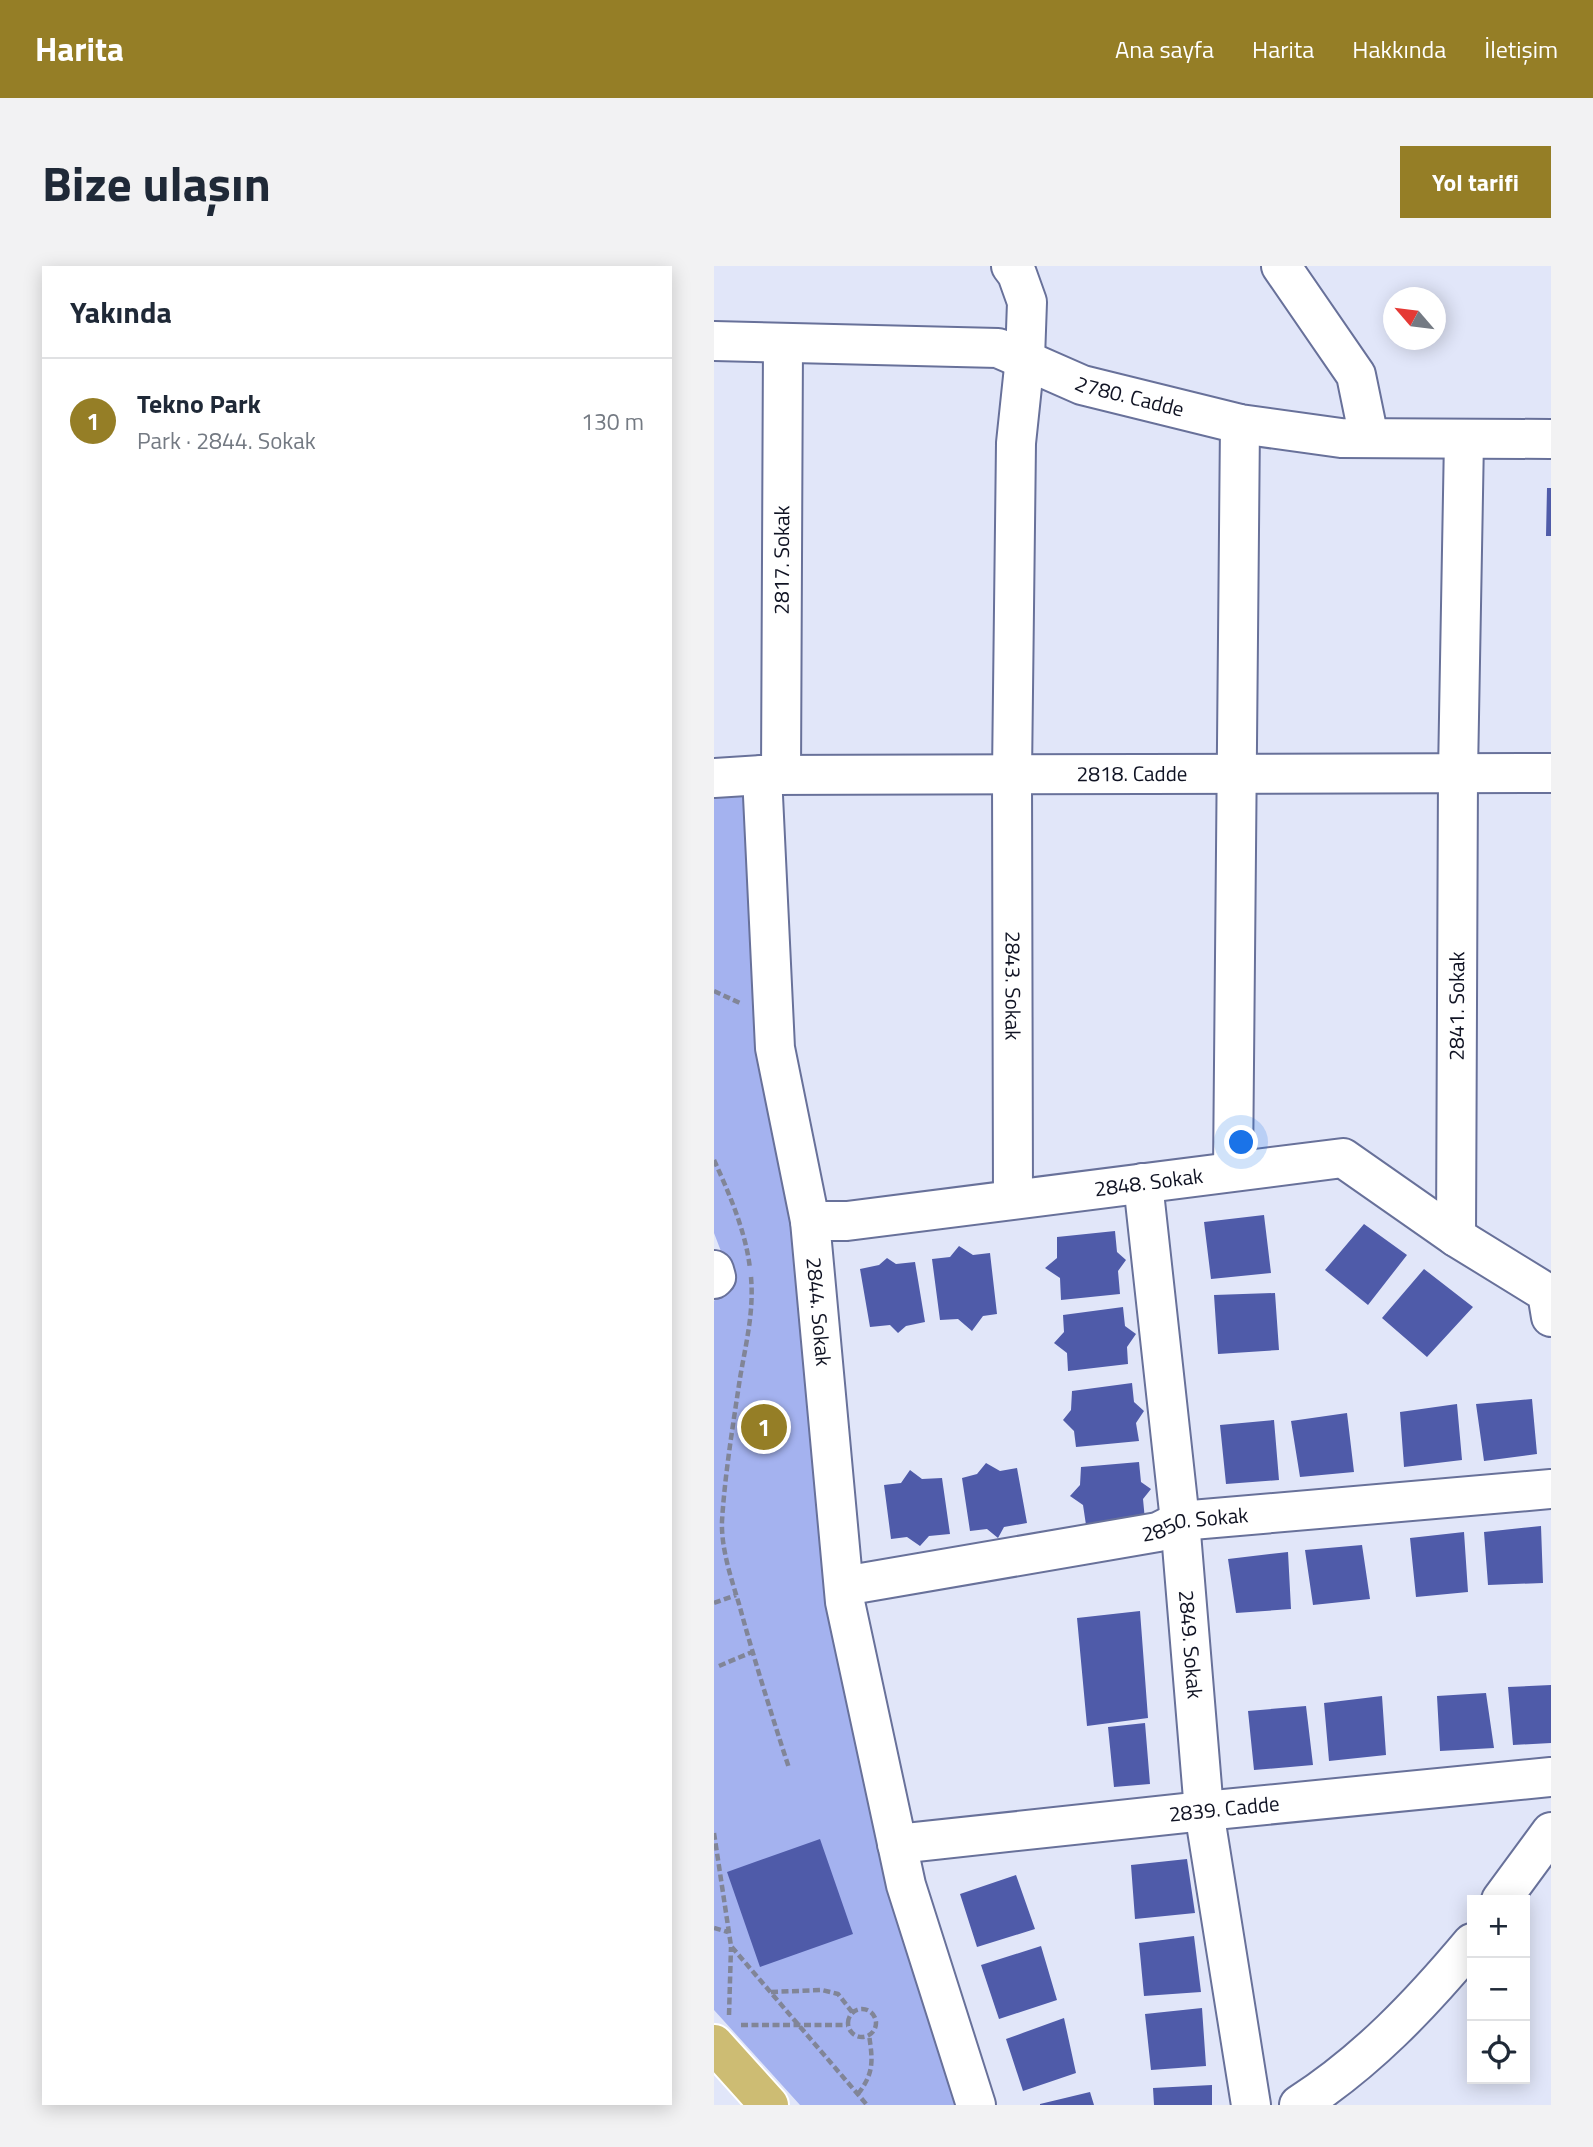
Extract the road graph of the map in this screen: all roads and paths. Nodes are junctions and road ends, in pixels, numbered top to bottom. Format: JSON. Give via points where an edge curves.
{"nodes":[{"id":1,"x":1011,"y":266,"type":"edge"},
{"id":2,"x":1281,"y":266,"type":"edge"},
{"id":3,"x":714,"y":341,"type":"edge"},
{"id":4,"x":782,"y":343,"type":"junction"},
{"id":5,"x":1025,"y":358,"type":"junction"},
{"id":6,"x":1241,"y":424,"type":"junction"},
{"id":7,"x":1369,"y":438,"type":"junction"},
{"id":8,"x":1464,"y":439,"type":"junction"},
{"id":9,"x":1551,"y":439,"type":"edge"},
{"id":10,"x":1458,"y":773,"type":"junction"},
{"id":11,"x":1551,"y":773,"type":"edge"},
{"id":12,"x":1012,"y":774,"type":"junction"},
{"id":13,"x":1235,"y":774,"type":"junction"},
{"id":14,"x":771,"y":775,"type":"junction"},
{"id":15,"x":714,"y":778,"type":"edge"},
{"id":16,"x":714,"y":1160,"type":"edge"},
{"id":17,"x":1233,"y":1171,"type":"junction"},
{"id":18,"x":1143,"y":1183,"type":"junction"},
{"id":19,"x":1013,"y":1199,"type":"junction"},
{"id":20,"x":810,"y":1221,"type":"junction"},
{"id":21,"x":1457,"y":1237,"type":"junction"},
{"id":22,"x":1550,"y":1301,"type":"edge"},
{"id":23,"x":1551,"y":1489,"type":"edge"},
{"id":24,"x":1181,"y":1521,"type":"junction"},
{"id":25,"x":844,"y":1586,"type":"junction"},
{"id":26,"x":736,"y":1595,"type":"junction"},
{"id":27,"x":714,"y":1602,"type":"edge"},
{"id":28,"x":752,"y":1652,"type":"junction"},
{"id":29,"x":719,"y":1666,"type":"dead end"},
{"id":30,"x":789,"y":1768,"type":"dead end"},
{"id":31,"x":1551,"y":1777,"type":"edge"},
{"id":32,"x":1204,"y":1811,"type":"junction"},
{"id":33,"x":1551,"y":1832,"type":"edge"},
{"id":34,"x":714,"y":1833,"type":"edge"},
{"id":35,"x":897,"y":1844,"type":"junction"},
{"id":36,"x":716,"y":1865,"type":"edge"},
{"id":37,"x":1505,"y":1895,"type":"edge"},
{"id":38,"x":714,"y":1928,"type":"edge"},
{"id":39,"x":728,"y":1932,"type":"junction"},
{"id":40,"x":731,"y":1946,"type":"junction"},
{"id":41,"x":1467,"y":1949,"type":"edge"},
{"id":42,"x":770,"y":1992,"type":"junction"},
{"id":43,"x":852,"y":2012,"type":"junction"},
{"id":44,"x":798,"y":2025,"type":"junction"},
{"id":45,"x":847,"y":2025,"type":"junction"},
{"id":46,"x":869,"y":2035,"type":"junction"},
{"id":47,"x":714,"y":2044,"type":"edge"},
{"id":48,"x":858,"y":2094,"type":"junction"},
{"id":49,"x":769,"y":2105,"type":"edge"},
{"id":50,"x":867,"y":2105,"type":"edge"},
{"id":51,"x":976,"y":2105,"type":"edge"},
{"id":52,"x":1251,"y":2105,"type":"edge"},
{"id":53,"x":1298,"y":2105,"type":"edge"}],
"edges":[{"from":1,"to":5,"type":"street","name":"2843. Sokak","via":[[1027,302]]},
{"from":2,"to":7,"type":"street","via":[[1356,375]]},
{"from":3,"to":4,"type":"street","name":"2780. Cadde"},
{"from":4,"to":5,"type":"street","name":"2780. Cadde","via":[[998,348]]},
{"from":4,"to":14,"type":"street","name":"2817. Sokak"},
{"from":5,"to":6,"type":"street","name":"2780. Cadde","via":[[1082,385]]},
{"from":5,"to":12,"type":"street","name":"2843. Sokak","via":[[1016,443]]},
{"from":6,"to":7,"type":"street","name":"2780. Cadde"},
{"from":6,"to":13,"type":"street"},
{"from":7,"to":8,"type":"street","name":"2780. Cadde"},
{"from":8,"to":9,"type":"street","name":"2780. Cadde"},
{"from":8,"to":10,"type":"street","name":"2841. Sokak"},
{"from":10,"to":11,"type":"street","name":"2818. Cadde"},
{"from":10,"to":13,"type":"street","name":"2818. Cadde"},
{"from":10,"to":21,"type":"street","name":"2841. Sokak"},
{"from":12,"to":13,"type":"street","name":"2818. Cadde"},
{"from":12,"to":14,"type":"street","name":"2818. Cadde"},
{"from":12,"to":19,"type":"street","name":"2843. Sokak"},
{"from":13,"to":17,"type":"street"},
{"from":14,"to":15,"type":"street","name":"2818. Cadde"},
{"from":14,"to":20,"type":"street","name":"2844. Sokak","via":[[775,1048]]},
{"from":16,"to":26,"type":"path","via":[[748,1253],[753,1301],[722,1525]]},
{"from":17,"to":18,"type":"street","name":"2848. Sokak"},
{"from":17,"to":21,"type":"street","name":"2848. Sokak","via":[[1343,1157]]},
{"from":18,"to":19,"type":"street","name":"2848. Sokak"},
{"from":18,"to":24,"type":"street","name":"2849. Sokak"},
{"from":19,"to":20,"type":"street","name":"2848. Sokak","via":[[847,1221]]},
{"from":20,"to":25,"type":"street","name":"2844. Sokak"},
{"from":21,"to":22,"type":"street","name":"2848. Sokak"},
{"from":23,"to":24,"type":"street","name":"2850. Sokak"},
{"from":24,"to":25,"type":"street","name":"2850. Sokak","via":[[1158,1532]]},
{"from":24,"to":32,"type":"street","name":"2849. Sokak"},
{"from":25,"to":35,"type":"street","name":"2844. Sokak"},
{"from":26,"to":27,"type":"path"},
{"from":26,"to":28,"type":"path"},
{"from":28,"to":29,"type":"path"},
{"from":28,"to":30,"type":"path"},
{"from":31,"to":32,"type":"street","name":"2839. Cadde"},
{"from":32,"to":35,"type":"street","name":"2839. Cadde"},
{"from":32,"to":52,"type":"street","name":"2849. Sokak"},
{"from":33,"to":37,"type":"street"},
{"from":34,"to":36,"type":"path"},
{"from":35,"to":51,"type":"street","name":"2844. Sokak"},
{"from":36,"to":39,"type":"path"},
{"from":38,"to":39,"type":"path"},
{"from":39,"to":40,"type":"path"},
{"from":40,"to":42,"type":"path"},
{"from":40,"to":44,"type":"path","via":[[728,2025]]},
{"from":41,"to":53,"type":"street","via":[[1376,2048]]},
{"from":42,"to":43,"type":"path","via":[[822,1990],[838,1994]]},
{"from":42,"to":44,"type":"path"},
{"from":43,"to":45,"type":"path"},
{"from":43,"to":46,"type":"path","via":[[865,2009],[876,2018]]},
{"from":44,"to":45,"type":"path"},
{"from":44,"to":48,"type":"path"},
{"from":45,"to":46,"type":"path","via":[[855,2036]]},
{"from":46,"to":48,"type":"path","via":[[873,2057],[870,2080]]},
{"from":47,"to":49,"type":"main road"},
{"from":48,"to":50,"type":"path"}]}
